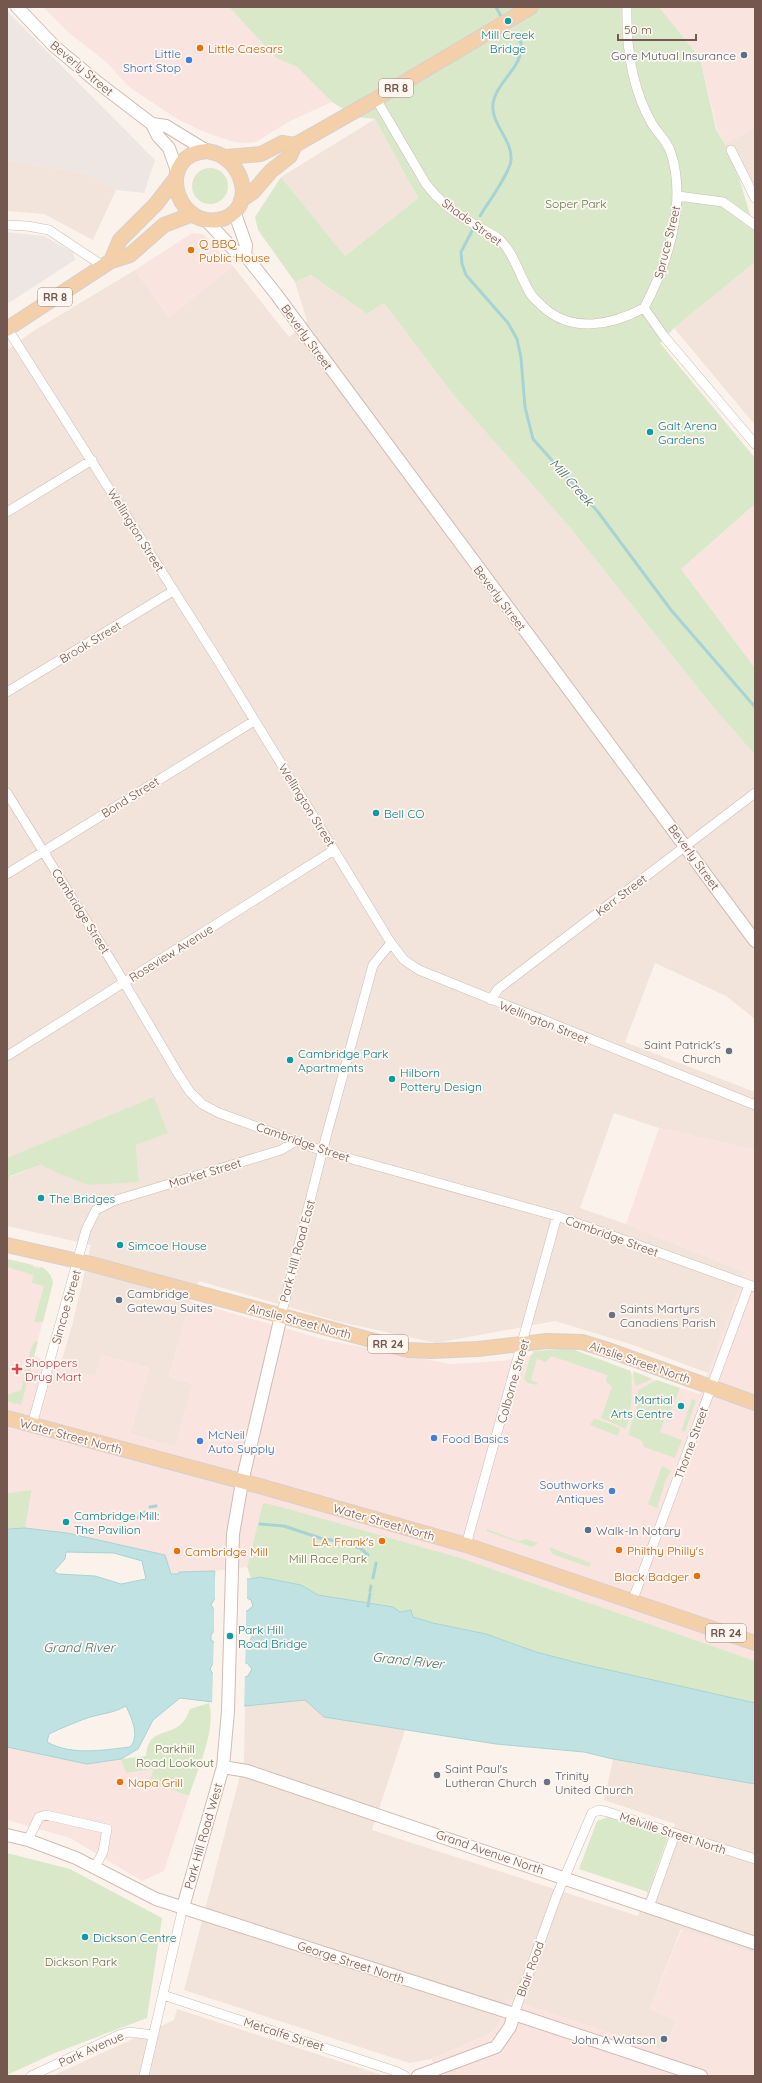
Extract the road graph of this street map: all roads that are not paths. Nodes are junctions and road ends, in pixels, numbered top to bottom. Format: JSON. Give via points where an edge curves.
{"nodes":[{"id":1,"x":17,"y":7,"type":"edge"},
{"id":2,"x":627,"y":7,"type":"edge"},
{"id":3,"x":526,"y":10,"type":"edge"},
{"id":4,"x":376,"y":99,"type":"junction"},
{"id":5,"x":152,"y":124,"type":"junction"},
{"id":6,"x":295,"y":144,"type":"junction"},
{"id":7,"x":731,"y":150,"type":"dead end"},
{"id":8,"x":207,"y":151,"type":"junction"},
{"id":9,"x":226,"y":157,"type":"junction"},
{"id":10,"x":177,"y":174,"type":"junction"},
{"id":11,"x":678,"y":196,"type":"junction"},
{"id":12,"x":755,"y":198,"type":"edge"},
{"id":13,"x":238,"y":206,"type":"junction"},
{"id":14,"x":199,"y":217,"type":"junction"},
{"id":15,"x":7,"y":224,"type":"edge"},
{"id":16,"x":755,"y":226,"type":"edge"},
{"id":17,"x":245,"y":255,"type":"junction"},
{"id":18,"x":107,"y":263,"type":"junction"},
{"id":19,"x":644,"y":308,"type":"junction"},
{"id":20,"x":7,"y":328,"type":"edge"},
{"id":21,"x":755,"y":444,"type":"edge"},
{"id":22,"x":92,"y":460,"type":"junction"},
{"id":23,"x":7,"y":512,"type":"edge"},
{"id":24,"x":173,"y":591,"type":"junction"},
{"id":25,"x":7,"y":692,"type":"edge"},
{"id":26,"x":254,"y":720,"type":"junction"},
{"id":27,"x":7,"y":793,"type":"edge"},
{"id":28,"x":755,"y":793,"type":"edge"},
{"id":29,"x":686,"y":846,"type":"junction"},
{"id":30,"x":334,"y":850,"type":"junction"},
{"id":31,"x":44,"y":851,"type":"junction"},
{"id":32,"x":7,"y":874,"type":"edge"},
{"id":33,"x":755,"y":941,"type":"edge"},
{"id":34,"x":391,"y":943,"type":"junction"},
{"id":35,"x":123,"y":983,"type":"junction"},
{"id":36,"x":491,"y":1000,"type":"junction"},
{"id":37,"x":7,"y":1056,"type":"edge"},
{"id":38,"x":755,"y":1105,"type":"edge"},
{"id":39,"x":296,"y":1141,"type":"junction"},
{"id":40,"x":323,"y":1151,"type":"junction"},
{"id":41,"x":113,"y":1201,"type":"joint"},
{"id":42,"x":557,"y":1216,"type":"junction"},
{"id":43,"x":7,"y":1245,"type":"edge"},
{"id":44,"x":79,"y":1260,"type":"junction"},
{"id":45,"x":752,"y":1286,"type":"edge"},
{"id":46,"x":281,"y":1316,"type":"junction"},
{"id":47,"x":523,"y":1343,"type":"junction"},
{"id":48,"x":711,"y":1387,"type":"junction"},
{"id":49,"x":755,"y":1403,"type":"edge"},
{"id":50,"x":7,"y":1418,"type":"edge"},
{"id":51,"x":32,"y":1425,"type":"junction"},
{"id":52,"x":242,"y":1482,"type":"junction"},
{"id":53,"x":466,"y":1545,"type":"junction"},
{"id":54,"x":232,"y":1568,"type":"joint"},
{"id":55,"x":632,"y":1602,"type":"junction"},
{"id":56,"x":755,"y":1643,"type":"edge"},
{"id":57,"x":223,"y":1767,"type":"junction"},
{"id":58,"x":592,"y":1813,"type":"joint"},
{"id":59,"x":675,"y":1834,"type":"junction"},
{"id":60,"x":7,"y":1835,"type":"edge"},
{"id":61,"x":28,"y":1840,"type":"junction"},
{"id":62,"x":755,"y":1859,"type":"edge"},
{"id":63,"x":94,"y":1869,"type":"junction"},
{"id":64,"x":565,"y":1878,"type":"junction"},
{"id":65,"x":183,"y":1907,"type":"junction"},
{"id":66,"x":649,"y":1907,"type":"junction"},
{"id":67,"x":755,"y":1943,"type":"edge"},
{"id":68,"x":162,"y":1995,"type":"junction"},
{"id":69,"x":514,"y":2014,"type":"junction"},
{"id":70,"x":153,"y":2035,"type":"junction"},
{"id":71,"x":31,"y":2076,"type":"edge"},
{"id":72,"x":144,"y":2076,"type":"edge"},
{"id":73,"x":405,"y":2076,"type":"edge"},
{"id":74,"x":418,"y":2076,"type":"edge"},
{"id":75,"x":701,"y":2076,"type":"edge"}],
"edges":[{"from":1,"to":5,"type":"main road","name":"Beverly Street","via":[[54,46]]},
{"from":2,"to":11,"type":"street","name":"Spruce Street","via":[[626,37],[633,80],[652,123],[671,152]]},
{"from":3,"to":4,"type":"main road","number":"RR 8"},
{"from":4,"to":6,"type":"main road","number":"RR 8"},
{"from":4,"to":19,"type":"street","name":"Shade Street","via":[[426,184],[435,195],[465,219],[501,240],[531,295],[548,311],[558,318],[592,325],[616,321]]},
{"from":5,"to":8,"type":"main road","name":"Beverly Street","via":[[166,126]]},
{"from":5,"to":10,"type":"main road","name":"Beverly Street","via":[[158,136],[169,148]]},
{"from":6,"to":9,"type":"main road","number":"RR 8","via":[[282,143],[261,154]]},
{"from":6,"to":13,"type":"main road","number":"RR 8","via":[[290,156],[271,171]]},
{"from":7,"to":12,"type":"street"},
{"from":8,"to":9,"type":"main road"},
{"from":8,"to":10,"type":"main road","via":[[189,156]]},
{"from":9,"to":13,"type":"main road","via":[[239,174],[242,187]]},
{"from":10,"to":14,"type":"main road","via":[[179,198]]},
{"from":10,"to":18,"type":"main road","via":[[156,204],[120,240]]},
{"from":11,"to":16,"type":"street","name":"Spruce Street","via":[[723,202]]},
{"from":11,"to":19,"type":"street","name":"Spruce Street","via":[[664,264]]},
{"from":13,"to":14,"type":"main road","via":[[218,220]]},
{"from":13,"to":17,"type":"main road","via":[[246,245]]},
{"from":14,"to":17,"type":"main road","name":"Beverly Street","via":[[234,250]]},
{"from":14,"to":18,"type":"main road","number":"RR 8","via":[[164,225],[130,255]]},
{"from":15,"to":18,"type":"street","via":[[49,230]]},
{"from":17,"to":29,"type":"main road","name":"Beverly Street"},
{"from":18,"to":20,"type":"main road","number":"RR 8"},
{"from":19,"to":21,"type":"street"},
{"from":20,"to":22,"type":"street","name":"Wellington Street"},
{"from":22,"to":23,"type":"street"},
{"from":22,"to":24,"type":"street","name":"Wellington Street"},
{"from":24,"to":25,"type":"street","name":"Brook Street"},
{"from":24,"to":26,"type":"street","name":"Wellington Street"},
{"from":26,"to":30,"type":"street","name":"Wellington Street"},
{"from":26,"to":31,"type":"street","name":"Bond Street"},
{"from":27,"to":31,"type":"street","name":"Cambridge Street"},
{"from":28,"to":29,"type":"street","name":"Kerr Street"},
{"from":29,"to":33,"type":"main road","name":"Beverly Street"},
{"from":29,"to":36,"type":"street","name":"Kerr Street","via":[[498,989]]},
{"from":30,"to":34,"type":"street","name":"Wellington Street"},
{"from":30,"to":35,"type":"street","name":"Roseview Avenue"},
{"from":31,"to":32,"type":"street","name":"Bond Street"},
{"from":31,"to":35,"type":"street","name":"Cambridge Street"},
{"from":34,"to":36,"type":"street","name":"Wellington Street","via":[[414,968]]},
{"from":34,"to":40,"type":"street","name":"Park Hill Road East","via":[[374,965]]},
{"from":35,"to":37,"type":"street","name":"Roseview Avenue"},
{"from":35,"to":39,"type":"street","name":"Cambridge Street","via":[[187,1087],[202,1104],[219,1113]]},
{"from":36,"to":38,"type":"street","name":"Wellington Street"},
{"from":39,"to":40,"type":"street","name":"Cambridge Street"},
{"from":39,"to":41,"type":"street","name":"Market Street","via":[[281,1150]]},
{"from":40,"to":42,"type":"street","name":"Cambridge Street"},
{"from":40,"to":46,"type":"street","name":"Park Hill Road East"},
{"from":41,"to":44,"type":"street","name":"Simcoe Street","via":[[96,1210],[86,1230]]},
{"from":42,"to":45,"type":"street","name":"Cambridge Street"},
{"from":42,"to":47,"type":"street","name":"Colborne Street"},
{"from":43,"to":44,"type":"main road","name":"Ainslie Street North","number":"RR 24"},
{"from":44,"to":46,"type":"main road","name":"Ainslie Street North","number":"RR 24"},
{"from":44,"to":51,"type":"street","name":"Simcoe Street"},
{"from":45,"to":48,"type":"street","name":"Thorne Street"},
{"from":46,"to":47,"type":"main road","name":"Ainslie Street North","number":"RR 24","via":[[408,1350],[439,1351]]},
{"from":46,"to":52,"type":"main road","name":"Park Hill Road East"},
{"from":47,"to":48,"type":"main road","name":"Ainslie Street North","number":"RR 24","via":[[582,1342]]},
{"from":47,"to":53,"type":"street","name":"Colborne Street"},
{"from":48,"to":49,"type":"main road","name":"Ainslie Street North","number":"RR 24"},
{"from":48,"to":55,"type":"street","name":"Thorne Street"},
{"from":50,"to":51,"type":"main road","name":"Water Street North","number":"RR 24"},
{"from":51,"to":52,"type":"main road","name":"Water Street North","number":"RR 24"},
{"from":52,"to":53,"type":"main road","name":"Water Street North","number":"RR 24"},
{"from":52,"to":54,"type":"main road","name":"Park Hill Road East","via":[[233,1534]]},
{"from":53,"to":55,"type":"main road","name":"Water Street North","number":"RR 24"},
{"from":54,"to":57,"type":"main road","name":"Park Hill Road West","via":[[228,1711]]},
{"from":55,"to":56,"type":"main road","name":"Water Street North","number":"RR 24"},
{"from":57,"to":64,"type":"main road","name":"Grand Avenue North","via":[[247,1770]]},
{"from":57,"to":65,"type":"main road","name":"Park Hill Road West"},
{"from":58,"to":59,"type":"street","name":"Melville Street North","via":[[599,1810],[608,1812]]},
{"from":58,"to":64,"type":"street","name":"Blair Road"},
{"from":59,"to":62,"type":"street","name":"Melville Street North"},
{"from":59,"to":66,"type":"street"},
{"from":60,"to":61,"type":"main road","name":"George Street North"},
{"from":61,"to":63,"type":"main road","name":"George Street North","via":[[76,1858]]},
{"from":61,"to":63,"type":"street","via":[[39,1817],[46,1815],[107,1829],[103,1852]]},
{"from":63,"to":65,"type":"main road","name":"George Street North","via":[[140,1892]]},
{"from":64,"to":66,"type":"main road","name":"Grand Avenue North"},
{"from":64,"to":69,"type":"street","name":"Blair Road"},
{"from":65,"to":68,"type":"street","name":"Park Hill Road West"},
{"from":65,"to":69,"type":"main road","name":"George Street North"},
{"from":66,"to":67,"type":"main road","name":"Grand Avenue North"},
{"from":68,"to":70,"type":"street","name":"Park Hill Road West"},
{"from":68,"to":73,"type":"street","name":"Metcalfe Street"},
{"from":69,"to":74,"type":"main road","name":"Blair Road","via":[[510,2027],[496,2047]]},
{"from":69,"to":75,"type":"main road","name":"George Street North"},
{"from":70,"to":71,"type":"street","name":"Park Avenue","via":[[129,2032]]},
{"from":70,"to":72,"type":"street","name":"Park Hill Road West"}]}
